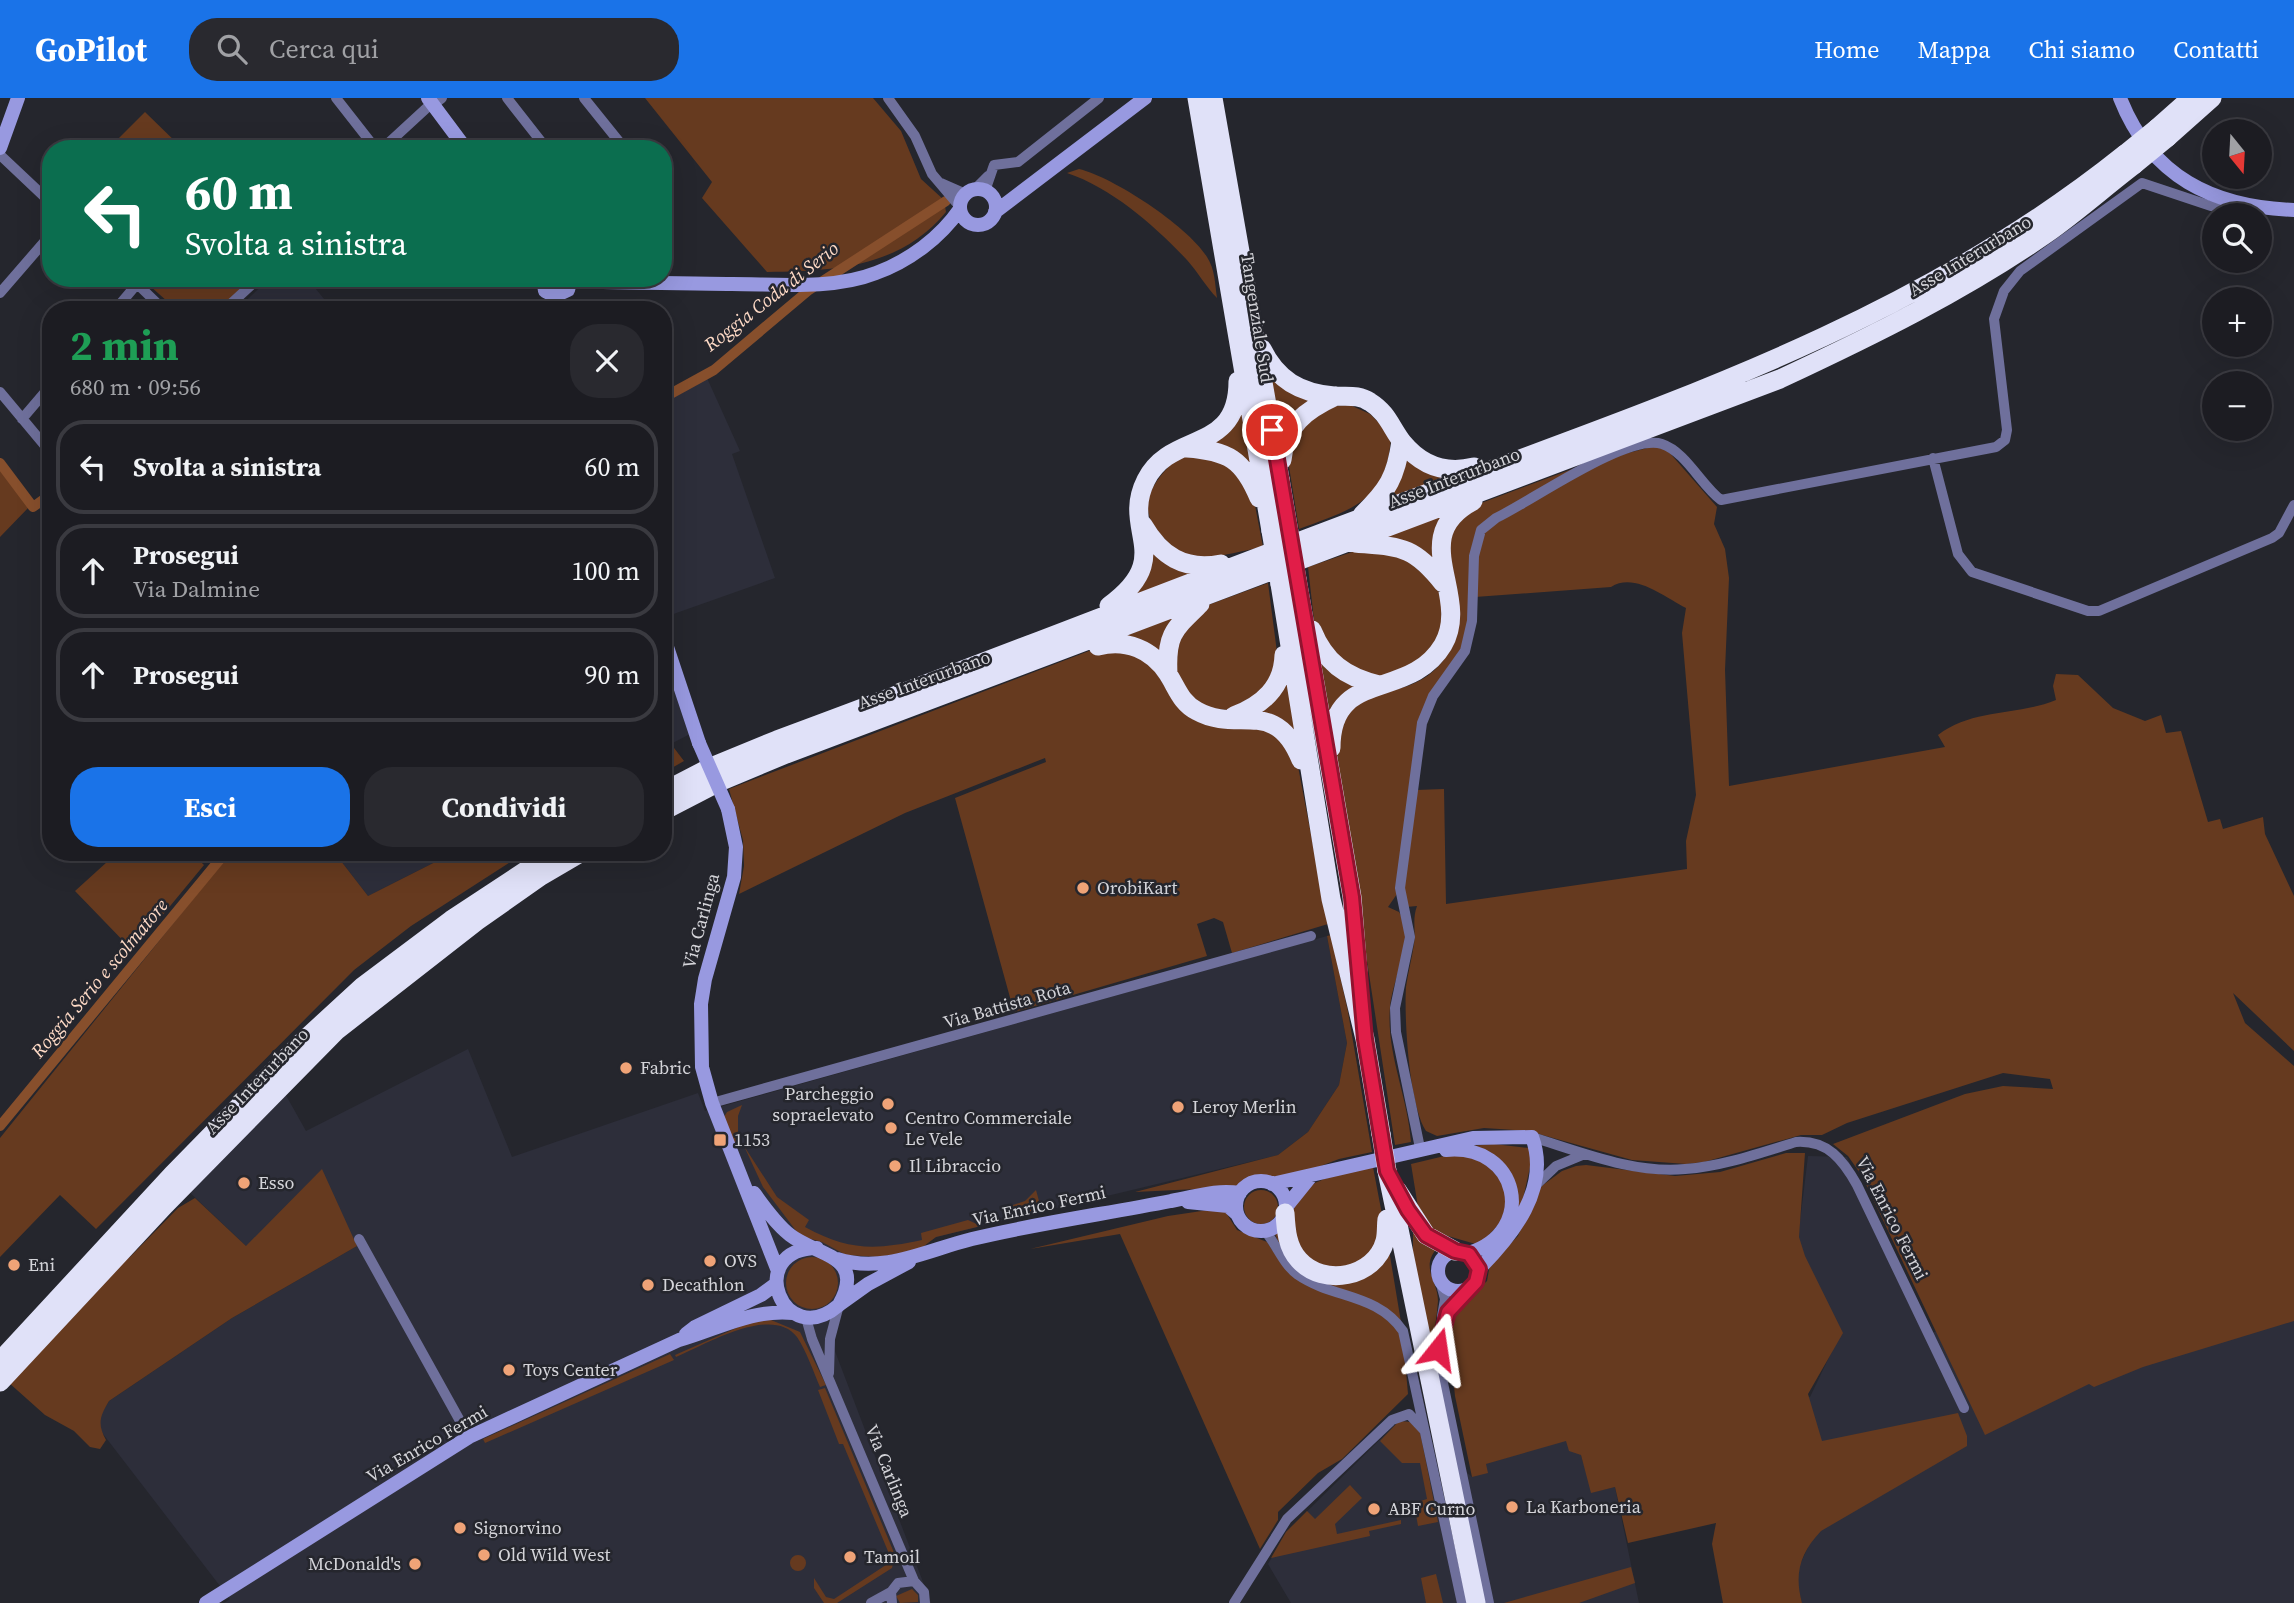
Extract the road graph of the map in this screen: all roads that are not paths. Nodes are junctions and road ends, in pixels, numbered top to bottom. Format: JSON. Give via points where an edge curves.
{"nodes":[{"id":1,"x":18,"y":98,"type":"edge"},
{"id":2,"x":336,"y":98,"type":"edge"},
{"id":3,"x":508,"y":98,"type":"edge"},
{"id":4,"x":584,"y":98,"type":"edge"},
{"id":5,"x":887,"y":98,"type":"edge"},
{"id":6,"x":1100,"y":98,"type":"edge"},
{"id":7,"x":1146,"y":98,"type":"edge"},
{"id":8,"x":1197,"y":98,"type":"edge"},
{"id":9,"x":1213,"y":98,"type":"edge"},
{"id":10,"x":2120,"y":98,"type":"edge"},
{"id":11,"x":2191,"y":98,"type":"edge"},
{"id":12,"x":2212,"y":98,"type":"edge"},
{"id":13,"x":434,"y":101,"type":"edge"},
{"id":14,"x":2162,"y":133,"type":"junction"},
{"id":15,"x":369,"y":140,"type":"edge"},
{"id":16,"x":392,"y":140,"type":"edge"},
{"id":17,"x":460,"y":140,"type":"edge"},
{"id":18,"x":540,"y":140,"type":"edge"},
{"id":19,"x":618,"y":140,"type":"edge"},
{"id":20,"x":0,"y":148,"type":"edge"},
{"id":21,"x":0,"y":155,"type":"edge"},
{"id":22,"x":1020,"y":192,"type":"junction"},
{"id":23,"x":42,"y":195,"type":"edge"},
{"id":24,"x":975,"y":195,"type":"junction"},
{"id":25,"x":2203,"y":203,"type":"edge"},
{"id":26,"x":2233,"y":203,"type":"edge"},
{"id":27,"x":2272,"y":208,"type":"edge"},
{"id":28,"x":2294,"y":210,"type":"edge"},
{"id":29,"x":995,"y":212,"type":"junction"},
{"id":30,"x":970,"y":224,"type":"junction"},
{"id":31,"x":932,"y":240,"type":"junction"},
{"id":32,"x":42,"y":244,"type":"edge"},
{"id":33,"x":672,"y":282,"type":"edge"},
{"id":34,"x":140,"y":287,"type":"edge"},
{"id":35,"x":249,"y":287,"type":"edge"},
{"id":36,"x":568,"y":287,"type":"edge"},
{"id":37,"x":0,"y":293,"type":"edge"},
{"id":38,"x":155,"y":301,"type":"edge"},
{"id":39,"x":234,"y":301,"type":"edge"},
{"id":40,"x":557,"y":301,"type":"edge"},
{"id":41,"x":1255,"y":332,"type":"junction"},
{"id":42,"x":1238,"y":345,"type":"junction"},
{"id":43,"x":0,"y":392,"type":"edge"},
{"id":44,"x":42,"y":396,"type":"edge"},
{"id":45,"x":1336,"y":396,"type":"junction"},
{"id":46,"x":22,"y":419,"type":"junction"},
{"id":47,"x":42,"y":442,"type":"edge"},
{"id":48,"x":1401,"y":442,"type":"junction"},
{"id":49,"x":1187,"y":448,"type":"junction"},
{"id":50,"x":1933,"y":458,"type":"junction"},
{"id":51,"x":1535,"y":462,"type":"junction"},
{"id":52,"x":1280,"y":479,"type":"junction"},
{"id":53,"x":2294,"y":505,"type":"edge"},
{"id":54,"x":1140,"y":521,"type":"junction"},
{"id":55,"x":1355,"y":521,"type":"junction"},
{"id":56,"x":1271,"y":531,"type":"junction"},
{"id":57,"x":1347,"y":542,"type":"junction"},
{"id":58,"x":1262,"y":555,"type":"junction"},
{"id":59,"x":1288,"y":581,"type":"junction"},
{"id":60,"x":1447,"y":588,"type":"junction"},
{"id":61,"x":1208,"y":595,"type":"junction"},
{"id":62,"x":1089,"y":622,"type":"junction"},
{"id":63,"x":1084,"y":642,"type":"junction"},
{"id":64,"x":672,"y":662,"type":"edge"},
{"id":65,"x":1168,"y":674,"type":"junction"},
{"id":66,"x":1379,"y":684,"type":"junction"},
{"id":67,"x":1228,"y":718,"type":"junction"},
{"id":68,"x":1310,"y":781,"type":"junction"},
{"id":69,"x":672,"y":787,"type":"edge"},
{"id":70,"x":1335,"y":801,"type":"junction"},
{"id":71,"x":672,"y":806,"type":"edge"},
{"id":72,"x":540,"y":861,"type":"edge"},
{"id":73,"x":567,"y":861,"type":"edge"},
{"id":74,"x":1311,"y":936,"type":"dead end"},
{"id":75,"x":1365,"y":1039,"type":"junction"},
{"id":76,"x":712,"y":1103,"type":"junction"},
{"id":77,"x":1532,"y":1137,"type":"junction"},
{"id":78,"x":1420,"y":1148,"type":"junction"},
{"id":79,"x":1588,"y":1154,"type":"junction"},
{"id":80,"x":1387,"y":1171,"type":"junction"},
{"id":81,"x":1311,"y":1176,"type":"junction"},
{"id":82,"x":744,"y":1181,"type":"junction"},
{"id":83,"x":1272,"y":1184,"type":"junction"},
{"id":84,"x":1531,"y":1191,"type":"junction"},
{"id":85,"x":1240,"y":1193,"type":"junction"},
{"id":86,"x":1172,"y":1201,"type":"junction"},
{"id":87,"x":1285,"y":1210,"type":"junction"},
{"id":88,"x":1237,"y":1213,"type":"junction"},
{"id":89,"x":1387,"y":1219,"type":"junction"},
{"id":90,"x":1265,"y":1231,"type":"junction"},
{"id":91,"x":359,"y":1239,"type":"dead end"},
{"id":92,"x":768,"y":1242,"type":"junction"},
{"id":93,"x":817,"y":1248,"type":"junction"},
{"id":94,"x":1462,"y":1252,"type":"junction"},
{"id":95,"x":916,"y":1258,"type":"junction"},
{"id":96,"x":837,"y":1259,"type":"junction"},
{"id":97,"x":1479,"y":1269,"type":"junction"},
{"id":98,"x":777,"y":1278,"type":"junction"},
{"id":99,"x":1440,"y":1281,"type":"junction"},
{"id":100,"x":1466,"y":1290,"type":"junction"},
{"id":101,"x":746,"y":1303,"type":"junction"},
{"id":102,"x":839,"y":1305,"type":"junction"},
{"id":103,"x":800,"y":1316,"type":"junction"},
{"id":104,"x":1441,"y":1330,"type":"junction"},
{"id":105,"x":679,"y":1340,"type":"junction"},
{"id":106,"x":1408,"y":1343,"type":"junction"},
{"id":107,"x":0,"y":1361,"type":"edge"},
{"id":108,"x":829,"y":1375,"type":"junction"},
{"id":109,"x":0,"y":1382,"type":"edge"},
{"id":110,"x":1964,"y":1408,"type":"dead end"},
{"id":111,"x":469,"y":1437,"type":"junction"},
{"id":112,"x":1429,"y":1446,"type":"junction"},
{"id":113,"x":914,"y":1581,"type":"junction"},
{"id":114,"x":892,"y":1598,"type":"edge"},
{"id":115,"x":206,"y":1603,"type":"edge"},
{"id":116,"x":871,"y":1603,"type":"edge"},
{"id":117,"x":925,"y":1603,"type":"edge"},
{"id":118,"x":1234,"y":1603,"type":"edge"},
{"id":119,"x":1462,"y":1603,"type":"edge"},
{"id":120,"x":1476,"y":1603,"type":"edge"},
{"id":121,"x":1489,"y":1603,"type":"edge"}],
"edges":[{"from":1,"to":20,"type":"street"},
{"from":2,"to":15,"type":"street"},
{"from":3,"to":18,"type":"street"},
{"from":4,"to":19,"type":"street"},
{"from":5,"to":24,"type":"street","via":[[915,136],[927,167],[939,181]]},
{"from":6,"to":24,"type":"street","via":[[1018,162],[994,165]]},
{"from":7,"to":22,"type":"street"},
{"from":8,"to":42,"type":"highway","name":"Tangenziale Sud","via":[[1221,221]]},
{"from":9,"to":41,"type":"highway","name":"Tangenziale Sud"},
{"from":10,"to":26,"type":"street","via":[[2141,137],[2168,169]]},
{"from":11,"to":14,"type":"highway","name":"Asse Interurbano"},
{"from":12,"to":14,"type":"highway","name":"Asse Interurbano"},
{"from":13,"to":16,"type":"street"},
{"from":13,"to":17,"type":"street"},
{"from":14,"to":51,"type":"highway","name":"Asse Interurbano","bridge":true,"via":[[2048,232],[1895,326],[1780,379]]},
{"from":21,"to":23,"type":"street"},
{"from":22,"to":24,"type":"street"},
{"from":22,"to":29,"type":"street"},
{"from":24,"to":29,"type":"street"},
{"from":24,"to":30,"type":"street"},
{"from":24,"to":31,"type":"street"},
{"from":25,"to":50,"type":"street","via":[[2142,183],[2020,271],[2004,290],[1994,319],[2005,440],[1996,447]]},
{"from":27,"to":28,"type":"street"},
{"from":29,"to":30,"type":"street","via":[[985,223]]},
{"from":30,"to":31,"type":"street"},
{"from":31,"to":33,"type":"street","via":[[874,274],[831,281]]},
{"from":32,"to":37,"type":"street"},
{"from":34,"to":38,"type":"street"},
{"from":35,"to":39,"type":"street"},
{"from":36,"to":40,"type":"street"},
{"from":41,"to":45,"type":"highway","via":[[1271,367],[1286,381],[1303,391]]},
{"from":41,"to":52,"type":"highway","name":"Tangenziale Sud"},
{"from":42,"to":49,"type":"highway","via":[[1238,396],[1232,415],[1219,432]]},
{"from":42,"to":56,"type":"highway","name":"Tangenziale Sud"},
{"from":43,"to":46,"type":"street"},
{"from":44,"to":46,"type":"street"},
{"from":45,"to":48,"type":"highway","via":[[1368,401],[1394,424]]},
{"from":45,"to":52,"type":"highway","via":[[1312,407],[1289,431]]},
{"from":46,"to":47,"type":"street"},
{"from":48,"to":51,"type":"highway","via":[[1422,461],[1445,470]]},
{"from":48,"to":55,"type":"highway","via":[[1396,471],[1384,493]]},
{"from":49,"to":54,"type":"highway","via":[[1166,456],[1146,481]]},
{"from":49,"to":56,"type":"highway","via":[[1208,449],[1237,461],[1258,494]]},
{"from":50,"to":53,"type":"street","via":[[1958,554],[1972,572],[2088,611],[2099,611],[2272,538]]},
{"from":50,"to":78,"type":"street","via":[[1721,500],[1674,451],[1662,444],[1643,443],[1617,450],[1481,530],[1474,556],[1472,621],[1465,651],[1433,696],[1422,723],[1400,888],[1410,937],[1395,1007],[1396,1032]]},
{"from":51,"to":55,"type":"highway","name":"Asse Interurbano"},
{"from":51,"to":57,"type":"highway","name":"Asse Interurbano"},
{"from":51,"to":60,"type":"highway","via":[[1454,514],[1441,541]]},
{"from":52,"to":59,"type":"highway","name":"Tangenziale Sud","bridge":true},
{"from":54,"to":58,"type":"highway","via":[[1164,553],[1187,565],[1207,567]]},
{"from":54,"to":62,"type":"highway","via":[[1145,550],[1142,572],[1128,594]]},
{"from":55,"to":58,"type":"highway","name":"Asse Interurbano"},
{"from":56,"to":59,"type":"highway","name":"Tangenziale Sud","bridge":true},
{"from":57,"to":60,"type":"highway","via":[[1396,545],[1430,567]]},
{"from":57,"to":61,"type":"highway","name":"Asse Interurbano"},
{"from":58,"to":62,"type":"highway","name":"Asse Interurbano"},
{"from":59,"to":66,"type":"highway","via":[[1329,661],[1355,678]]},
{"from":59,"to":67,"type":"highway","via":[[1280,679],[1266,699]]},
{"from":59,"to":68,"type":"highway","name":"Tangenziale Sud"},
{"from":59,"to":70,"type":"highway","name":"Tangenziale Sud"},
{"from":60,"to":66,"type":"highway","via":[[1451,626],[1432,662],[1408,678]]},
{"from":61,"to":63,"type":"highway","name":"Asse Interurbano"},
{"from":61,"to":65,"type":"highway","via":[[1173,629]]},
{"from":62,"to":69,"type":"highway","name":"Asse Interurbano","via":[[778,740]]},
{"from":63,"to":65,"type":"highway","via":[[1097,647],[1128,644]]},
{"from":63,"to":71,"type":"highway","name":"Asse Interurbano","via":[[786,754]]},
{"from":64,"to":76,"type":"street","name":"Via Carlinga","bridge":true,"via":[[699,743],[728,809],[736,847],[734,877],[701,1004],[702,1067]]},
{"from":65,"to":67,"type":"highway","via":[[1190,707],[1208,716]]},
{"from":66,"to":70,"type":"highway","via":[[1349,699],[1333,728]]},
{"from":67,"to":68,"type":"highway","via":[[1263,721],[1281,730],[1295,746]]},
{"from":68,"to":75,"type":"highway","name":"Tangenziale Sud","via":[[1331,900]]},
{"from":70,"to":75,"type":"highway","name":"Tangenziale Sud"},
{"from":72,"to":107,"type":"highway","name":"Asse Interurbano","via":[[363,986],[302,1042]]},
{"from":73,"to":109,"type":"highway","name":"Asse Interurbano","via":[[477,921],[336,1031]]},
{"from":74,"to":76,"type":"street","name":"Via Battista Rota"},
{"from":75,"to":80,"type":"highway","bridge":true},
{"from":76,"to":82,"type":"street","name":"Via Carlinga"},
{"from":77,"to":78,"type":"street","name":"Via Enrico Fermi","via":[[1473,1138]]},
{"from":77,"to":79,"type":"street","name":"Via Enrico Fermi"},
{"from":77,"to":84,"type":"street","via":[[1538,1163]]},
{"from":78,"to":81,"type":"street","name":"Via Enrico Fermi"},
{"from":78,"to":94,"type":"street","via":[[1472,1150],[1495,1162],[1507,1180],[1512,1203],[1498,1239]]},
{"from":79,"to":84,"type":"street","via":[[1556,1166]]},
{"from":79,"to":110,"type":"street","name":"Via Enrico Fermi","via":[[1652,1168],[1684,1169],[1730,1162],[1796,1142],[1807,1141],[1832,1151],[1857,1185]]},
{"from":80,"to":89,"type":"highway","via":[[1383,1189]]},
{"from":80,"to":94,"type":"highway","via":[[1426,1235]]},
{"from":80,"to":120,"type":"highway"},
{"from":81,"to":83,"type":"street","name":"Via Enrico Fermi"},
{"from":81,"to":87,"type":"street"},
{"from":82,"to":92,"type":"street","name":"Via Carlinga"},
{"from":82,"to":93,"type":"street","name":"Via Carlinga","via":[[790,1235]]},
{"from":83,"to":85,"type":"street","name":"Via Enrico Fermi","via":[[1251,1183]]},
{"from":83,"to":87,"type":"street","via":[[1283,1194]]},
{"from":84,"to":97,"type":"street","via":[[1513,1234]]},
{"from":85,"to":86,"type":"street","name":"Via Enrico Fermi","via":[[1206,1192]]},
{"from":85,"to":88,"type":"street"},
{"from":86,"to":88,"type":"street","name":"Via Enrico Fermi","via":[[1214,1203]]},
{"from":86,"to":95,"type":"street","name":"Via Enrico Fermi","via":[[973,1239]]},
{"from":87,"to":89,"type":"highway","via":[[1290,1246],[1298,1259],[1309,1269],[1332,1276],[1362,1269],[1372,1261],[1385,1241]]},
{"from":87,"to":90,"type":"street","via":[[1278,1225]]},
{"from":88,"to":90,"type":"street","name":"Via Enrico Fermi","via":[[1244,1226]]},
{"from":89,"to":106,"type":"highway"},
{"from":90,"to":106,"type":"street","via":[[1295,1273],[1384,1310]]},
{"from":91,"to":111,"type":"street"},
{"from":92,"to":98,"type":"street","name":"Via Carlinga"},
{"from":92,"to":101,"type":"street","name":"Via Carlinga","via":[[766,1278]]},
{"from":93,"to":96,"type":"street","name":"Via Carlinga"},
{"from":93,"to":98,"type":"street","via":[[793,1253]]},
{"from":94,"to":97,"type":"street"},
{"from":94,"to":99,"type":"street","via":[[1439,1262]]},
{"from":95,"to":96,"type":"street","name":"Via Enrico Fermi","via":[[865,1264]]},
{"from":95,"to":102,"type":"street","name":"Via Enrico Fermi"},
{"from":96,"to":102,"type":"street","name":"Via Carlinga","via":[[847,1282]]},
{"from":97,"to":100,"type":"street","via":[[1476,1282]]},
{"from":98,"to":101,"type":"street","name":"Via Enrico Fermi"},
{"from":98,"to":103,"type":"street","name":"Via Carlinga","via":[[780,1301]]},
{"from":99,"to":100,"type":"street","via":[[1448,1289]]},
{"from":99,"to":104,"type":"street","via":[[1445,1299]]},
{"from":100,"to":104,"type":"street","via":[[1448,1312]]},
{"from":101,"to":105,"type":"street","name":"Via Enrico Fermi","via":[[695,1327]]},
{"from":102,"to":103,"type":"street","via":[[830,1313]]},
{"from":102,"to":108,"type":"street","name":"Via Carlinga","via":[[830,1339]]},
{"from":103,"to":105,"type":"street","name":"Via Enrico Fermi","via":[[750,1314]]},
{"from":103,"to":108,"type":"street","name":"Via Carlinga"},
{"from":104,"to":121,"type":"street","via":[[1438,1359]]},
{"from":105,"to":111,"type":"street","name":"Via Enrico Fermi"},
{"from":106,"to":112,"type":"street"},
{"from":108,"to":113,"type":"street","name":"Via Carlinga"},
{"from":111,"to":115,"type":"street","name":"Via Enrico Fermi"},
{"from":112,"to":118,"type":"street","via":[[1420,1423],[1409,1414],[1395,1418],[1287,1519]]},
{"from":112,"to":119,"type":"street"},
{"from":113,"to":114,"type":"street","via":[[903,1581]]},
{"from":113,"to":117,"type":"street","name":"Via Carlinga","via":[[925,1592]]},
{"from":114,"to":116,"type":"street"}]}
